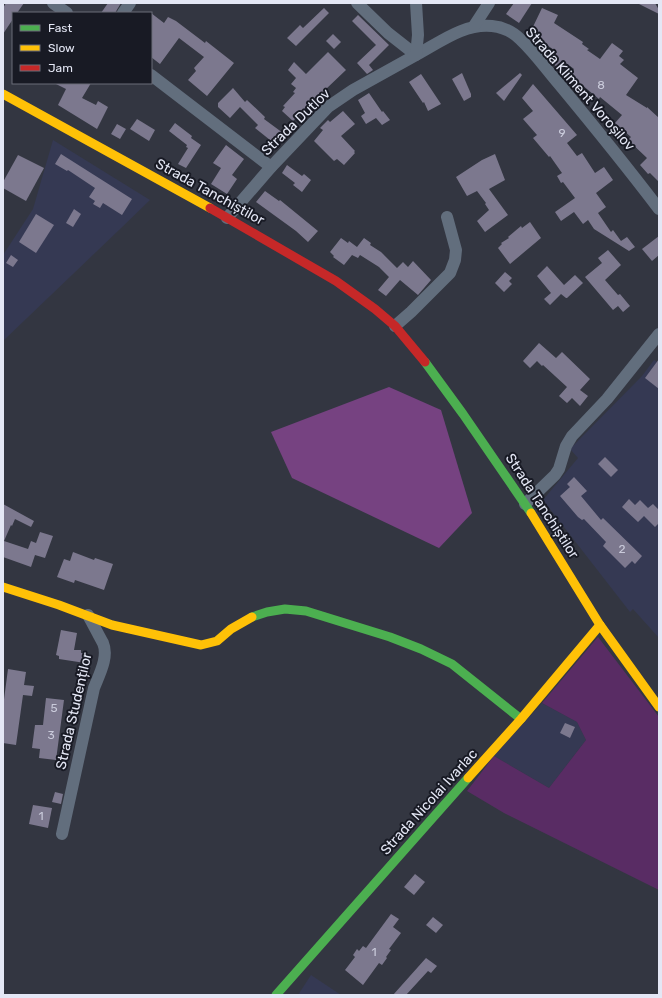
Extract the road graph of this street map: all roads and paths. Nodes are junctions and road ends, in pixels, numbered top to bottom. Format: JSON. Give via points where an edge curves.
{"nodes":[{"id":1,"x":53,"y":3,"type":"edge"},
{"id":2,"x":130,"y":3,"type":"edge"},
{"id":3,"x":357,"y":3,"type":"edge"},
{"id":4,"x":416,"y":3,"type":"edge"},
{"id":5,"x":489,"y":3,"type":"edge"},
{"id":6,"x":66,"y":12,"type":"edge"},
{"id":7,"x":124,"y":12,"type":"edge"},
{"id":8,"x":474,"y":26,"type":"junction"},
{"id":9,"x":416,"y":55,"type":"junction"},
{"id":10,"x":152,"y":76,"type":"edge"},
{"id":11,"x":3,"y":94,"type":"edge"},
{"id":12,"x":271,"y":167,"type":"junction"},
{"id":13,"x":659,"y":209,"type":"edge"},
{"id":14,"x":447,"y":217,"type":"dead end"},
{"id":15,"x":227,"y":218,"type":"junction"},
{"id":16,"x":395,"y":326,"type":"junction"},
{"id":17,"x":659,"y":334,"type":"edge"},
{"id":18,"x":525,"y":504,"type":"junction"},
{"id":19,"x":3,"y":587,"type":"edge"},
{"id":20,"x":88,"y":615,"type":"junction"},
{"id":21,"x":600,"y":625,"type":"junction"},
{"id":22,"x":659,"y":707,"type":"edge"},
{"id":23,"x":521,"y":719,"type":"junction"},
{"id":24,"x":62,"y":834,"type":"dead end"},
{"id":25,"x":276,"y":995,"type":"edge"}],
"edges":[{"from":1,"to":6,"type":"street"},
{"from":2,"to":7,"type":"street"},
{"from":3,"to":9,"type":"street","via":[[388,33]]},
{"from":4,"to":9,"type":"street"},
{"from":5,"to":8,"type":"street"},
{"from":8,"to":9,"type":"street","name":"Strada Kliment Voroșilov"},
{"from":8,"to":13,"type":"street","name":"Strada Kliment Voroșilov","via":[[492,26],[508,30],[521,40],[609,144]]},
{"from":9,"to":12,"type":"street","name":"Strada Dutlov","via":[[328,107]]},
{"from":10,"to":12,"type":"street"},
{"from":11,"to":15,"type":"street","name":"Strada Tanchiștilor"},
{"from":12,"to":15,"type":"street","name":"Strada Dutlov"},
{"from":14,"to":16,"type":"street","via":[[456,250],[450,273]]},
{"from":15,"to":16,"type":"street","name":"Strada Tanchiștilor","via":[[336,281]]},
{"from":16,"to":18,"type":"street","name":"Strada Tanchiștilor","via":[[463,414]]},
{"from":17,"to":18,"type":"street","via":[[607,399],[572,436],[555,475]]},
{"from":18,"to":21,"type":"street","name":"Strada Tanchiștilor"},
{"from":19,"to":20,"type":"street"},
{"from":20,"to":23,"type":"street","via":[[112,625],[201,645],[217,641],[248,618],[285,608],[306,611],[390,637],[452,664]]},
{"from":20,"to":24,"type":"street","name":"Strada Studenților","via":[[105,652],[94,688]]},
{"from":21,"to":22,"type":"street","name":"Strada Tanchiștilor"},
{"from":21,"to":23,"type":"street","name":"Strada Nicolai Ivarlac"},
{"from":23,"to":25,"type":"street","name":"Strada Nicolai Ivarlac"}]}
